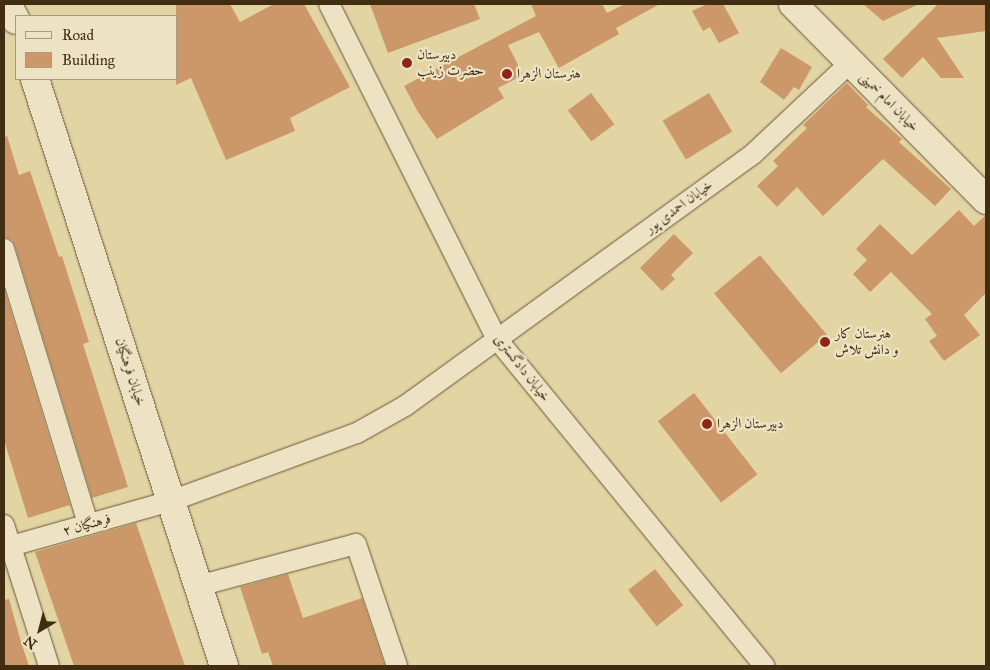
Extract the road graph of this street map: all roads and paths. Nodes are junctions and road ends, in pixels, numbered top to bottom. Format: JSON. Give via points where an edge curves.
{"nodes":[{"id":1,"x":329,"y":4,"type":"edge"},
{"id":2,"x":793,"y":4,"type":"edge"},
{"id":3,"x":850,"y":63,"type":"junction"},
{"id":4,"x":35,"y":80,"type":"edge"},
{"id":5,"x":986,"y":200,"type":"edge"},
{"id":6,"x":4,"y":249,"type":"edge"},
{"id":7,"x":496,"y":338,"type":"junction"},
{"id":8,"x":171,"y":501,"type":"junction"},
{"id":9,"x":88,"y":524,"type":"junction"},
{"id":10,"x":4,"y":525,"type":"edge"},
{"id":11,"x":7,"y":547,"type":"edge"},
{"id":12,"x":198,"y":586,"type":"junction"},
{"id":13,"x":49,"y":666,"type":"edge"},
{"id":14,"x":224,"y":666,"type":"edge"},
{"id":15,"x":397,"y":666,"type":"edge"},
{"id":16,"x":764,"y":666,"type":"edge"}],
"edges":[{"from":1,"to":7,"type":"street","name":"خیابان دادگستری"},
{"from":2,"to":3,"type":"street","name":"خیابان امام خمینی"},
{"from":3,"to":5,"type":"street","name":"خیابان امام خمینی"},
{"from":3,"to":7,"type":"street","name":"خیابان احمدی پور","via":[[753,154]]},
{"from":4,"to":8,"type":"street","name":"خیابان فرهنگیان"},
{"from":6,"to":9,"type":"street"},
{"from":7,"to":8,"type":"street","name":"خیابان احمدی پور","via":[[405,406],[357,433]]},
{"from":7,"to":16,"type":"street","name":"خیابان دادگستری"},
{"from":8,"to":9,"type":"street","name":"فرهنگیان ۲"},
{"from":8,"to":12,"type":"street","name":"خیابان فرهنگیان"},
{"from":9,"to":11,"type":"street","name":"فرهنگیان ۲"},
{"from":10,"to":11,"type":"street"},
{"from":11,"to":13,"type":"street"},
{"from":12,"to":14,"type":"street","name":"خیابان فرهنگیان"},
{"from":12,"to":15,"type":"street","via":[[356,544]]}]}
